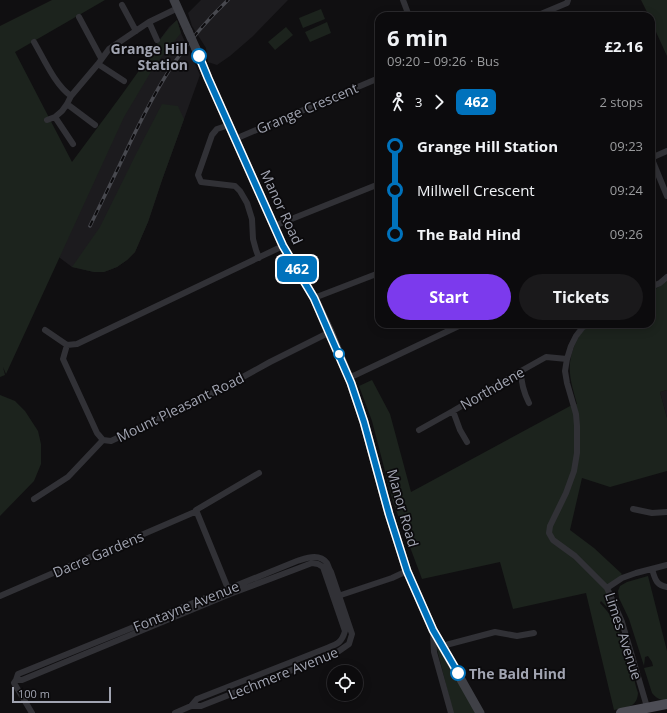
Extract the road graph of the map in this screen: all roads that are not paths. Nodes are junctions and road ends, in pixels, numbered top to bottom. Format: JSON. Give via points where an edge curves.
{"nodes":[{"id":1,"x":403,"y":0,"type":"edge"},
{"id":2,"x":568,"y":0,"type":"edge"},
{"id":3,"x":122,"y":4,"type":"dead end"},
{"id":4,"x":176,"y":4,"type":"edge"},
{"id":5,"x":408,"y":12,"type":"edge"},
{"id":6,"x":546,"y":12,"type":"edge"},
{"id":7,"x":79,"y":17,"type":"dead end"},
{"id":8,"x":149,"y":22,"type":"junction"},
{"id":9,"x":136,"y":31,"type":"junction"},
{"id":10,"x":157,"y":40,"type":"dead end"},
{"id":11,"x":34,"y":42,"type":"dead end"},
{"id":12,"x":100,"y":61,"type":"junction"},
{"id":13,"x":375,"y":80,"type":"edge"},
{"id":14,"x":124,"y":81,"type":"dead end"},
{"id":15,"x":71,"y":96,"type":"junction"},
{"id":16,"x":67,"y":104,"type":"junction"},
{"id":17,"x":55,"y":116,"type":"junction"},
{"id":18,"x":47,"y":120,"type":"dead end"},
{"id":19,"x":229,"y":124,"type":"junction"},
{"id":20,"x":95,"y":125,"type":"dead end"},
{"id":21,"x":236,"y":138,"type":"junction"},
{"id":22,"x":73,"y":144,"type":"dead end"},
{"id":23,"x":667,"y":151,"type":"edge"},
{"id":24,"x":655,"y":156,"type":"edge"},
{"id":25,"x":655,"y":168,"type":"edge"},
{"id":26,"x":375,"y":186,"type":"edge"},
{"id":27,"x":667,"y":196,"type":"edge"},
{"id":28,"x":274,"y":226,"type":"junction"},
{"id":29,"x":283,"y":246,"type":"junction"},
{"id":30,"x":259,"y":258,"type":"junction"},
{"id":31,"x":375,"y":275,"type":"edge"},
{"id":32,"x":667,"y":277,"type":"edge"},
{"id":33,"x":655,"y":285,"type":"edge"},
{"id":34,"x":314,"y":298,"type":"junction"},
{"id":35,"x":455,"y":328,"type":"edge"},
{"id":36,"x":582,"y":328,"type":"edge"},
{"id":37,"x":44,"y":330,"type":"dead end"},
{"id":38,"x":330,"y":332,"type":"junction"},
{"id":39,"x":67,"y":345,"type":"junction"},
{"id":40,"x":567,"y":359,"type":"junction"},
{"id":41,"x":521,"y":371,"type":"junction"},
{"id":42,"x":349,"y":378,"type":"junction"},
{"id":43,"x":529,"y":403,"type":"dead end"},
{"id":44,"x":453,"y":411,"type":"junction"},
{"id":45,"x":419,"y":430,"type":"dead end"},
{"id":46,"x":103,"y":440,"type":"junction"},
{"id":47,"x":467,"y":442,"type":"dead end"},
{"id":48,"x":259,"y":473,"type":"dead end"},
{"id":49,"x":34,"y":499,"type":"dead end"},
{"id":50,"x":633,"y":509,"type":"dead end"},
{"id":51,"x":196,"y":510,"type":"junction"},
{"id":52,"x":667,"y":512,"type":"edge"},
{"id":53,"x":297,"y":561,"type":"junction"},
{"id":54,"x":667,"y":565,"type":"edge"},
{"id":55,"x":299,"y":568,"type":"junction"},
{"id":56,"x":652,"y":569,"type":"junction"},
{"id":57,"x":407,"y":571,"type":"junction"},
{"id":58,"x":607,"y":588,"type":"junction"},
{"id":59,"x":667,"y":588,"type":"edge"},
{"id":60,"x":229,"y":592,"type":"junction"},
{"id":61,"x":0,"y":596,"type":"edge"},
{"id":62,"x":336,"y":596,"type":"junction"},
{"id":63,"x":433,"y":630,"type":"junction"},
{"id":64,"x":534,"y":633,"type":"dead end"},
{"id":65,"x":442,"y":646,"type":"junction"},
{"id":66,"x":327,"y":648,"type":"junction"},
{"id":67,"x":330,"y":655,"type":"junction"},
{"id":68,"x":262,"y":674,"type":"junction"},
{"id":69,"x":266,"y":680,"type":"junction"},
{"id":70,"x":667,"y":704,"type":"edge"},
{"id":71,"x":191,"y":706,"type":"junction"},
{"id":72,"x":652,"y":709,"type":"edge"},
{"id":73,"x":32,"y":713,"type":"edge"},
{"id":74,"x":175,"y":713,"type":"edge"},
{"id":75,"x":450,"y":713,"type":"edge"},
{"id":76,"x":480,"y":713,"type":"edge"},
{"id":77,"x":621,"y":713,"type":"edge"}],
"edges":[{"from":1,"to":5,"type":"street"},
{"from":2,"to":6,"type":"street","via":[[567,3]]},
{"from":3,"to":9,"type":"street"},
{"from":4,"to":8,"type":"street"},
{"from":4,"to":19,"type":"main road","name":"Manor Road","bridge":true},
{"from":7,"to":12,"type":"street"},
{"from":8,"to":9,"type":"street"},
{"from":8,"to":10,"type":"street"},
{"from":9,"to":12,"type":"street","via":[[108,49]]},
{"from":11,"to":15,"type":"street","via":[[59,86]]},
{"from":12,"to":14,"type":"street"},
{"from":12,"to":15,"type":"street"},
{"from":13,"to":21,"type":"street","name":"Grange Crescent"},
{"from":15,"to":16,"type":"street"},
{"from":16,"to":17,"type":"street"},
{"from":16,"to":20,"type":"street"},
{"from":17,"to":18,"type":"street"},
{"from":17,"to":22,"type":"street"},
{"from":19,"to":21,"type":"main road","name":"Manor Road"},
{"from":19,"to":30,"type":"street","via":[[217,129],[212,135],[198,175],[201,182],[234,186],[240,191],[252,219],[253,239]]},
{"from":21,"to":28,"type":"main road","name":"Manor Road"},
{"from":23,"to":24,"type":"street"},
{"from":25,"to":27,"type":"street"},
{"from":26,"to":28,"type":"street"},
{"from":28,"to":29,"type":"main road","name":"Manor Road"},
{"from":29,"to":30,"type":"street"},
{"from":29,"to":34,"type":"main road","name":"Manor Road"},
{"from":30,"to":39,"type":"street","via":[[77,344]]},
{"from":31,"to":34,"type":"street"},
{"from":32,"to":33,"type":"street"},
{"from":34,"to":38,"type":"main road","name":"Manor Road"},
{"from":35,"to":42,"type":"street"},
{"from":36,"to":40,"type":"street"},
{"from":37,"to":39,"type":"street"},
{"from":38,"to":42,"type":"main road","name":"Manor Road"},
{"from":38,"to":46,"type":"street","name":"Mount Pleasant Road","via":[[223,388],[111,441]]},
{"from":39,"to":46,"type":"street","name":"Mount Pleasant Road","via":[[63,359],[97,433]]},
{"from":40,"to":41,"type":"street","name":"Northdene","via":[[546,357]]},
{"from":40,"to":58,"type":"street","via":[[566,371],[576,414],[577,453],[574,471],[549,533],[553,540],[575,556]]},
{"from":41,"to":43,"type":"street","via":[[521,381]]},
{"from":41,"to":44,"type":"street","name":"Northdene"},
{"from":42,"to":57,"type":"main road","name":"Manor Road"},
{"from":44,"to":45,"type":"street","name":"Northdene"},
{"from":44,"to":47,"type":"street"},
{"from":46,"to":49,"type":"street","via":[[68,476]]},
{"from":48,"to":51,"type":"street","name":"Dacre Gardens"},
{"from":50,"to":52,"type":"street","via":[[652,513]]},
{"from":51,"to":60,"type":"street"},
{"from":51,"to":61,"type":"street","name":"Dacre Gardens"},
{"from":53,"to":55,"type":"street"},
{"from":53,"to":60,"type":"street","name":"Fontayne Avenue"},
{"from":53,"to":62,"type":"street","name":"Fontayne Avenue","via":[[310,557],[320,558],[327,563]]},
{"from":54,"to":56,"type":"street","name":"Limes Avenue"},
{"from":55,"to":60,"type":"street","name":"Fontayne Avenue"},
{"from":55,"to":62,"type":"street","name":"Fontayne Avenue","via":[[312,563],[323,567]]},
{"from":56,"to":58,"type":"street","name":"Limes Avenue","via":[[622,578]]},
{"from":56,"to":59,"type":"street","via":[[655,579]]},
{"from":57,"to":62,"type":"street"},
{"from":57,"to":63,"type":"main road","name":"Manor Road"},
{"from":58,"to":72,"type":"street","name":"Limes Avenue","via":[[622,622]]},
{"from":60,"to":73,"type":"street","name":"Fontayne Avenue","via":[[19,678],[14,683],[16,689]]},
{"from":62,"to":66,"type":"street","name":"Lechmere Avenue","via":[[345,631],[343,639]]},
{"from":62,"to":67,"type":"street","name":"Lechmere Avenue","via":[[352,634],[349,644]]},
{"from":63,"to":65,"type":"main road","name":"Manor Road"},
{"from":63,"to":75,"type":"street","name":"Manor Road","via":[[434,652]]},
{"from":64,"to":65,"type":"street","via":[[516,636],[495,632]]},
{"from":65,"to":76,"type":"main road","name":"Manor Road"},
{"from":66,"to":67,"type":"street"},
{"from":66,"to":68,"type":"street","name":"Lechmere Avenue"},
{"from":67,"to":69,"type":"street","name":"Lechmere Avenue"},
{"from":68,"to":69,"type":"street"},
{"from":68,"to":71,"type":"street","name":"Lechmere Avenue","via":[[197,699]]},
{"from":69,"to":71,"type":"street","name":"Lechmere Avenue","via":[[201,706]]},
{"from":70,"to":72,"type":"main road"},
{"from":71,"to":74,"type":"street","name":"Lechmere Avenue"},
{"from":72,"to":77,"type":"main road"}]}
